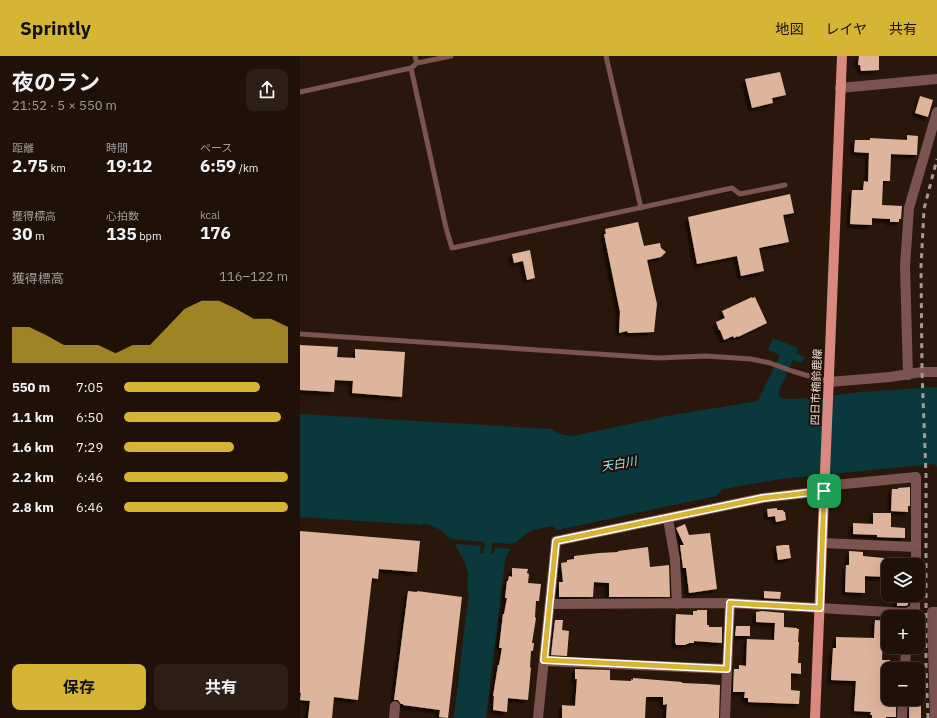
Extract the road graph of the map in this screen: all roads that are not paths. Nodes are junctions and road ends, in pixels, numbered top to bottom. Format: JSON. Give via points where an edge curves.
{"nodes":[{"id":1,"x":415,"y":56,"type":"edge"},
{"id":2,"x":451,"y":56,"type":"edge"},
{"id":3,"x":606,"y":56,"type":"edge"},
{"id":4,"x":842,"y":56,"type":"edge"},
{"id":5,"x":416,"y":63,"type":"junction"},
{"id":6,"x":411,"y":68,"type":"junction"},
{"id":7,"x":937,"y":79,"type":"edge"},
{"id":8,"x":840,"y":88,"type":"junction"},
{"id":9,"x":300,"y":92,"type":"edge"},
{"id":10,"x":937,"y":112,"type":"edge"},
{"id":11,"x":785,"y":185,"type":"dead end"},
{"id":12,"x":640,"y":208,"type":"junction"},
{"id":13,"x":300,"y":334,"type":"edge"},
{"id":14,"x":937,"y":372,"type":"edge"},
{"id":15,"x":908,"y":375,"type":"junction"},
{"id":16,"x":829,"y":386,"type":"junction"},
{"id":17,"x":824,"y":486,"type":"junction"},
{"id":18,"x":668,"y":518,"type":"junction"},
{"id":19,"x":822,"y":543,"type":"junction"},
{"id":20,"x":916,"y":547,"type":"junction"},
{"id":21,"x":916,"y":558,"type":"edge"},
{"id":22,"x":730,"y":603,"type":"junction"},
{"id":23,"x":550,"y":604,"type":"junction"},
{"id":24,"x":677,"y":604,"type":"junction"},
{"id":25,"x":820,"y":608,"type":"junction"},
{"id":26,"x":937,"y":612,"type":"edge"},
{"id":27,"x":881,"y":613,"type":"edge"},
{"id":28,"x":544,"y":660,"type":"junction"},
{"id":29,"x":727,"y":669,"type":"junction"},
{"id":30,"x":935,"y":678,"type":"edge"},
{"id":31,"x":395,"y":706,"type":"dead end"},
{"id":32,"x":903,"y":706,"type":"edge"},
{"id":33,"x":394,"y":718,"type":"edge"},
{"id":34,"x":538,"y":718,"type":"edge"},
{"id":35,"x":725,"y":718,"type":"edge"},
{"id":36,"x":815,"y":718,"type":"edge"},
{"id":37,"x":902,"y":718,"type":"edge"},
{"id":38,"x":935,"y":718,"type":"edge"}],
"edges":[{"from":1,"to":5,"type":"lane"},
{"from":2,"to":5,"type":"lane"},
{"from":3,"to":12,"type":"lane"},
{"from":4,"to":8,"type":"main road","name":"四日市楠鈴鹿線"},
{"from":5,"to":6,"type":"lane"},
{"from":6,"to":9,"type":"lane"},
{"from":6,"to":12,"type":"lane","via":[[452,248]]},
{"from":7,"to":8,"type":"street"},
{"from":8,"to":16,"type":"main road","name":"四日市楠鈴鹿線"},
{"from":10,"to":15,"type":"street","via":[[909,208],[905,266]]},
{"from":11,"to":12,"type":"lane","via":[[740,194],[732,188]]},
{"from":13,"to":16,"type":"lane","via":[[658,358],[706,356],[751,360],[770,363]]},
{"from":14,"to":15,"type":"street"},
{"from":15,"to":16,"type":"street"},
{"from":16,"to":17,"type":"main road","name":"四日市楠鈴鹿線"},
{"from":17,"to":18,"type":"street"},
{"from":17,"to":19,"type":"main road","name":"四日市楠鈴鹿線"},
{"from":17,"to":20,"type":"street","via":[[916,477]]},
{"from":18,"to":23,"type":"street","via":[[556,541]]},
{"from":18,"to":24,"type":"street","via":[[675,559]]},
{"from":19,"to":20,"type":"street"},
{"from":19,"to":25,"type":"main road","name":"四日市楠鈴鹿線"},
{"from":20,"to":21,"type":"street"},
{"from":22,"to":24,"type":"street"},
{"from":22,"to":25,"type":"street"},
{"from":22,"to":29,"type":"street"},
{"from":23,"to":24,"type":"street"},
{"from":23,"to":28,"type":"street"},
{"from":25,"to":27,"type":"street"},
{"from":25,"to":36,"type":"main road","name":"四日市楠鈴鹿線"},
{"from":26,"to":30,"type":"street","via":[[932,612]]},
{"from":28,"to":29,"type":"street"},
{"from":28,"to":34,"type":"street"},
{"from":29,"to":35,"type":"street"},
{"from":30,"to":38,"type":"street"},
{"from":31,"to":33,"type":"street"},
{"from":32,"to":37,"type":"street"}]}
